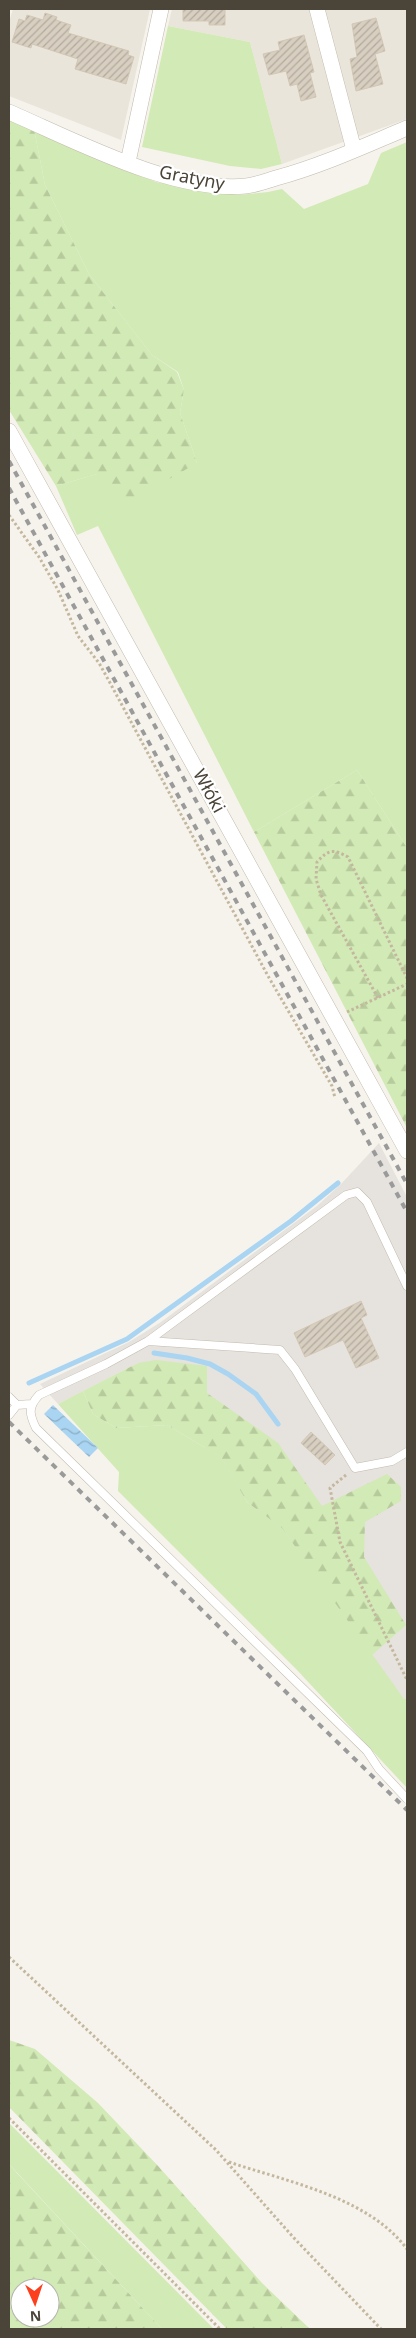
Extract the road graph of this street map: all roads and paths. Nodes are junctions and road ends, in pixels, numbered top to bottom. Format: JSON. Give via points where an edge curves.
{"nodes":[{"id":1,"x":161,"y":9,"type":"edge"},
{"id":2,"x":317,"y":9,"type":"edge"},
{"id":3,"x":9,"y":112,"type":"edge"},
{"id":4,"x":407,"y":128,"type":"edge"},
{"id":5,"x":354,"y":150,"type":"junction"},
{"id":6,"x":128,"y":162,"type":"junction"},
{"id":7,"x":9,"y":431,"type":"edge"},
{"id":8,"x":9,"y":515,"type":"edge"},
{"id":9,"x":407,"y":978,"type":"edge"},
{"id":10,"x":407,"y":984,"type":"edge"},
{"id":11,"x":378,"y":998,"type":"junction"},
{"id":12,"x":335,"y":1017,"type":"junction"},
{"id":13,"x":335,"y":1098,"type":"dead end"},
{"id":14,"x":407,"y":1151,"type":"edge"},
{"id":15,"x":407,"y":1286,"type":"edge"},
{"id":16,"x":148,"y":1341,"type":"junction"},
{"id":17,"x":9,"y":1397,"type":"edge"},
{"id":18,"x":31,"y":1404,"type":"junction"},
{"id":19,"x":17,"y":1405,"type":"junction"},
{"id":20,"x":9,"y":1415,"type":"edge"},
{"id":21,"x":407,"y":1452,"type":"edge"},
{"id":22,"x":355,"y":1468,"type":"junction"},
{"id":23,"x":407,"y":1680,"type":"edge"},
{"id":24,"x":407,"y":1800,"type":"edge"},
{"id":25,"x":9,"y":1957,"type":"edge"},
{"id":26,"x":9,"y":2118,"type":"edge"},
{"id":27,"x":227,"y":2162,"type":"junction"},
{"id":28,"x":407,"y":2248,"type":"edge"},
{"id":29,"x":220,"y":2329,"type":"edge"},
{"id":30,"x":381,"y":2329,"type":"edge"}],
"edges":[{"from":1,"to":6,"type":"street"},
{"from":2,"to":5,"type":"street"},
{"from":3,"to":6,"type":"street","name":"Gratyny"},
{"from":4,"to":5,"type":"street","name":"Gratyny"},
{"from":5,"to":6,"type":"street","name":"Gratyny","via":[[297,172],[247,186],[212,185],[174,178]]},
{"from":7,"to":12,"type":"street","name":"Włóki"},
{"from":8,"to":13,"type":"path","via":[[58,590],[78,636],[99,663],[268,976],[332,1086]]},
{"from":9,"to":11,"type":"path","via":[[348,857],[337,851],[326,853],[317,862],[316,879],[321,895]]},
{"from":10,"to":11,"type":"path"},
{"from":11,"to":12,"type":"path"},
{"from":12,"to":14,"type":"street","name":"Włóki"},
{"from":15,"to":16,"type":"lane","via":[[368,1202],[357,1192],[346,1195]]},
{"from":16,"to":18,"type":"lane","via":[[39,1395]]},
{"from":16,"to":22,"type":"lane","via":[[280,1350]]},
{"from":17,"to":19,"type":"lane"},
{"from":18,"to":19,"type":"lane"},
{"from":18,"to":24,"type":"lane","via":[[29,1416],[36,1428],[367,1751]]},
{"from":19,"to":20,"type":"lane"},
{"from":21,"to":22,"type":"lane","via":[[392,1461]]},
{"from":22,"to":23,"type":"path","via":[[330,1488],[340,1542]]},
{"from":25,"to":27,"type":"path"},
{"from":26,"to":29,"type":"path"},
{"from":27,"to":28,"type":"path","via":[[333,2197],[370,2214],[396,2234]]},
{"from":27,"to":30,"type":"path"}]}
